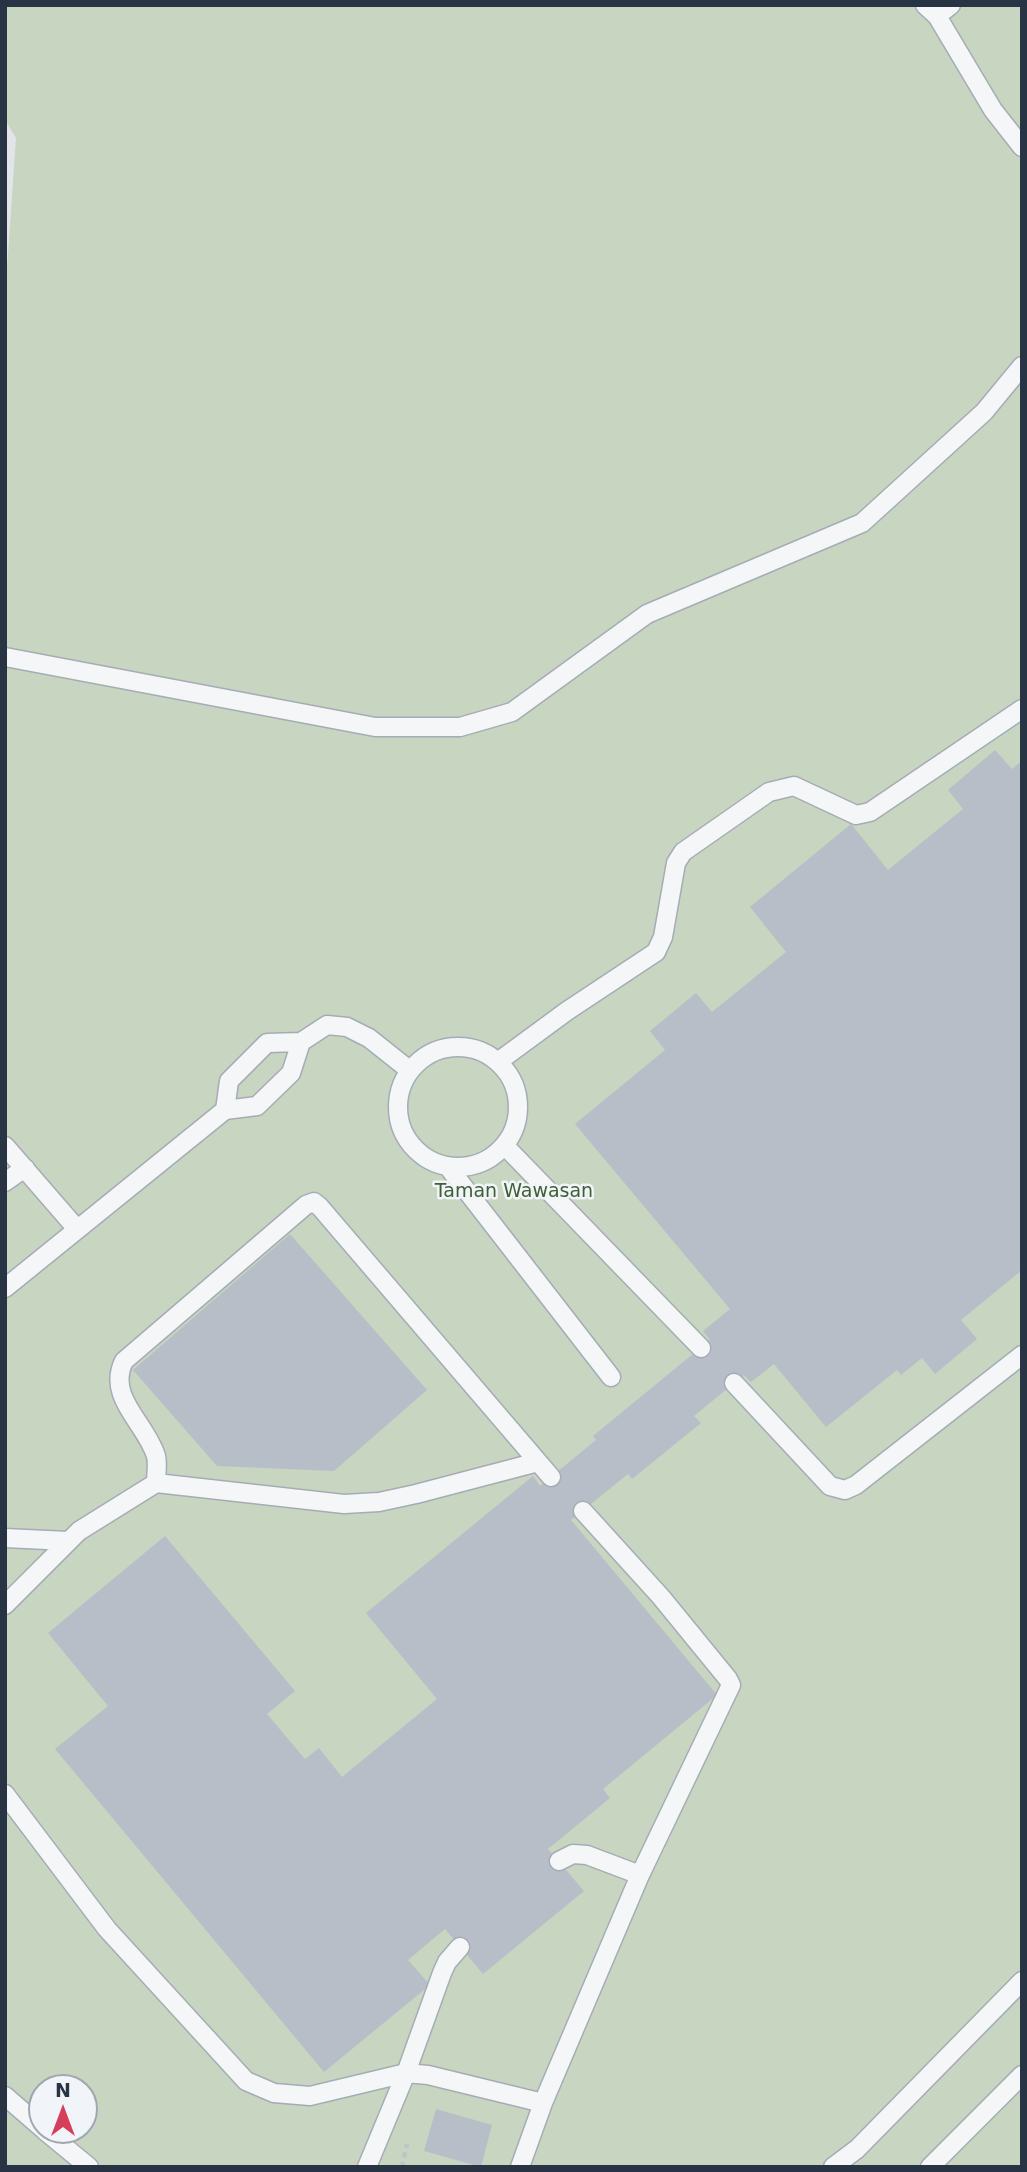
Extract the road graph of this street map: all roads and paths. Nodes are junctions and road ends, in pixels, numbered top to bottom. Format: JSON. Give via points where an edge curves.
{"nodes":[{"id":1,"x":938,"y":9,"type":"edge"},
{"id":2,"x":1022,"y":147,"type":"edge"},
{"id":3,"x":1022,"y":366,"type":"edge"},
{"id":4,"x":5,"y":657,"type":"edge"},
{"id":5,"x":1022,"y":709,"type":"edge"},
{"id":6,"x":301,"y":1042,"type":"junction"},
{"id":7,"x":499,"y":1060,"type":"junction"},
{"id":8,"x":408,"y":1069,"type":"junction"},
{"id":9,"x":225,"y":1110,"type":"junction"},
{"id":10,"x":5,"y":1146,"type":"edge"},
{"id":11,"x":505,"y":1146,"type":"junction"},
{"id":12,"x":25,"y":1168,"type":"junction"},
{"id":13,"x":449,"y":1168,"type":"junction"},
{"id":14,"x":5,"y":1182,"type":"edge"},
{"id":15,"x":77,"y":1229,"type":"junction"},
{"id":16,"x":5,"y":1288,"type":"edge"},
{"id":17,"x":701,"y":1348,"type":"dead end"},
{"id":18,"x":1022,"y":1354,"type":"edge"},
{"id":19,"x":611,"y":1377,"type":"dead end"},
{"id":20,"x":734,"y":1383,"type":"dead end"},
{"id":21,"x":538,"y":1462,"type":"junction"},
{"id":22,"x":551,"y":1477,"type":"dead end"},
{"id":23,"x":156,"y":1483,"type":"junction"},
{"id":24,"x":583,"y":1511,"type":"dead end"},
{"id":25,"x":5,"y":1538,"type":"edge"},
{"id":26,"x":68,"y":1541,"type":"junction"},
{"id":27,"x":5,"y":1605,"type":"edge"},
{"id":28,"x":5,"y":1794,"type":"edge"},
{"id":29,"x":559,"y":1861,"type":"dead end"},
{"id":30,"x":640,"y":1875,"type":"junction"},
{"id":31,"x":460,"y":1947,"type":"dead end"},
{"id":32,"x":1022,"y":1981,"type":"edge"},
{"id":33,"x":406,"y":2073,"type":"junction"},
{"id":34,"x":1022,"y":2075,"type":"edge"},
{"id":35,"x":5,"y":2096,"type":"edge"},
{"id":36,"x":543,"y":2103,"type":"junction"},
{"id":37,"x":28,"y":2116,"type":"edge"},
{"id":38,"x":61,"y":2144,"type":"edge"},
{"id":39,"x":89,"y":2167,"type":"edge"},
{"id":40,"x":367,"y":2167,"type":"edge"},
{"id":41,"x":520,"y":2167,"type":"edge"},
{"id":42,"x":833,"y":2167,"type":"edge"},
{"id":43,"x":930,"y":2167,"type":"edge"}],
"edges":[{"from":1,"to":2,"type":"lane","via":[[993,110]]},
{"from":3,"to":4,"type":"lane","via":[[984,412],[862,523],[647,614],[512,712],[460,727],[375,727]]},
{"from":5,"to":7,"type":"lane","via":[[870,811],[856,815],[794,786],[769,792],[683,852],[676,863],[663,937],[656,952]]},
{"from":6,"to":8,"type":"lane","via":[[327,1025],[347,1027]]},
{"from":6,"to":9,"type":"lane","via":[[291,1073],[257,1106]]},
{"from":6,"to":9,"type":"lane","via":[[267,1043],[229,1081]]},
{"from":7,"to":8,"type":"lane","via":[[468,1046],[435,1049]]},
{"from":7,"to":11,"type":"lane","via":[[517,1097],[518,1118]]},
{"from":8,"to":13,"type":"lane","via":[[396,1099],[400,1130],[420,1155]]},
{"from":9,"to":15,"type":"lane"},
{"from":10,"to":12,"type":"lane"},
{"from":11,"to":13,"type":"lane","via":[[480,1164]]},
{"from":11,"to":17,"type":"lane"},
{"from":12,"to":14,"type":"lane"},
{"from":12,"to":15,"type":"lane"},
{"from":13,"to":19,"type":"lane"},
{"from":15,"to":16,"type":"lane"},
{"from":18,"to":20,"type":"lane","via":[[845,1490],[830,1486]]},
{"from":21,"to":22,"type":"lane"},
{"from":21,"to":23,"type":"lane","via":[[416,1494],[344,1504]]},
{"from":21,"to":23,"type":"lane","via":[[314,1202],[124,1361],[117,1374],[119,1389],[156,1457]]},
{"from":23,"to":26,"type":"lane"},
{"from":24,"to":30,"type":"lane","via":[[731,1685]]},
{"from":25,"to":26,"type":"lane"},
{"from":26,"to":27,"type":"lane"},
{"from":28,"to":33,"type":"lane","via":[[107,1929],[246,2081],[274,2093],[310,2096]]},
{"from":29,"to":30,"type":"lane","via":[[573,1854],[587,1855]]},
{"from":30,"to":36,"type":"lane"},
{"from":31,"to":33,"type":"lane","via":[[442,1973]]},
{"from":32,"to":42,"type":"lane","via":[[857,2149]]},
{"from":33,"to":36,"type":"lane"},
{"from":33,"to":40,"type":"lane"},
{"from":34,"to":43,"type":"lane"},
{"from":35,"to":37,"type":"lane"},
{"from":36,"to":41,"type":"lane"},
{"from":38,"to":39,"type":"lane"}]}
